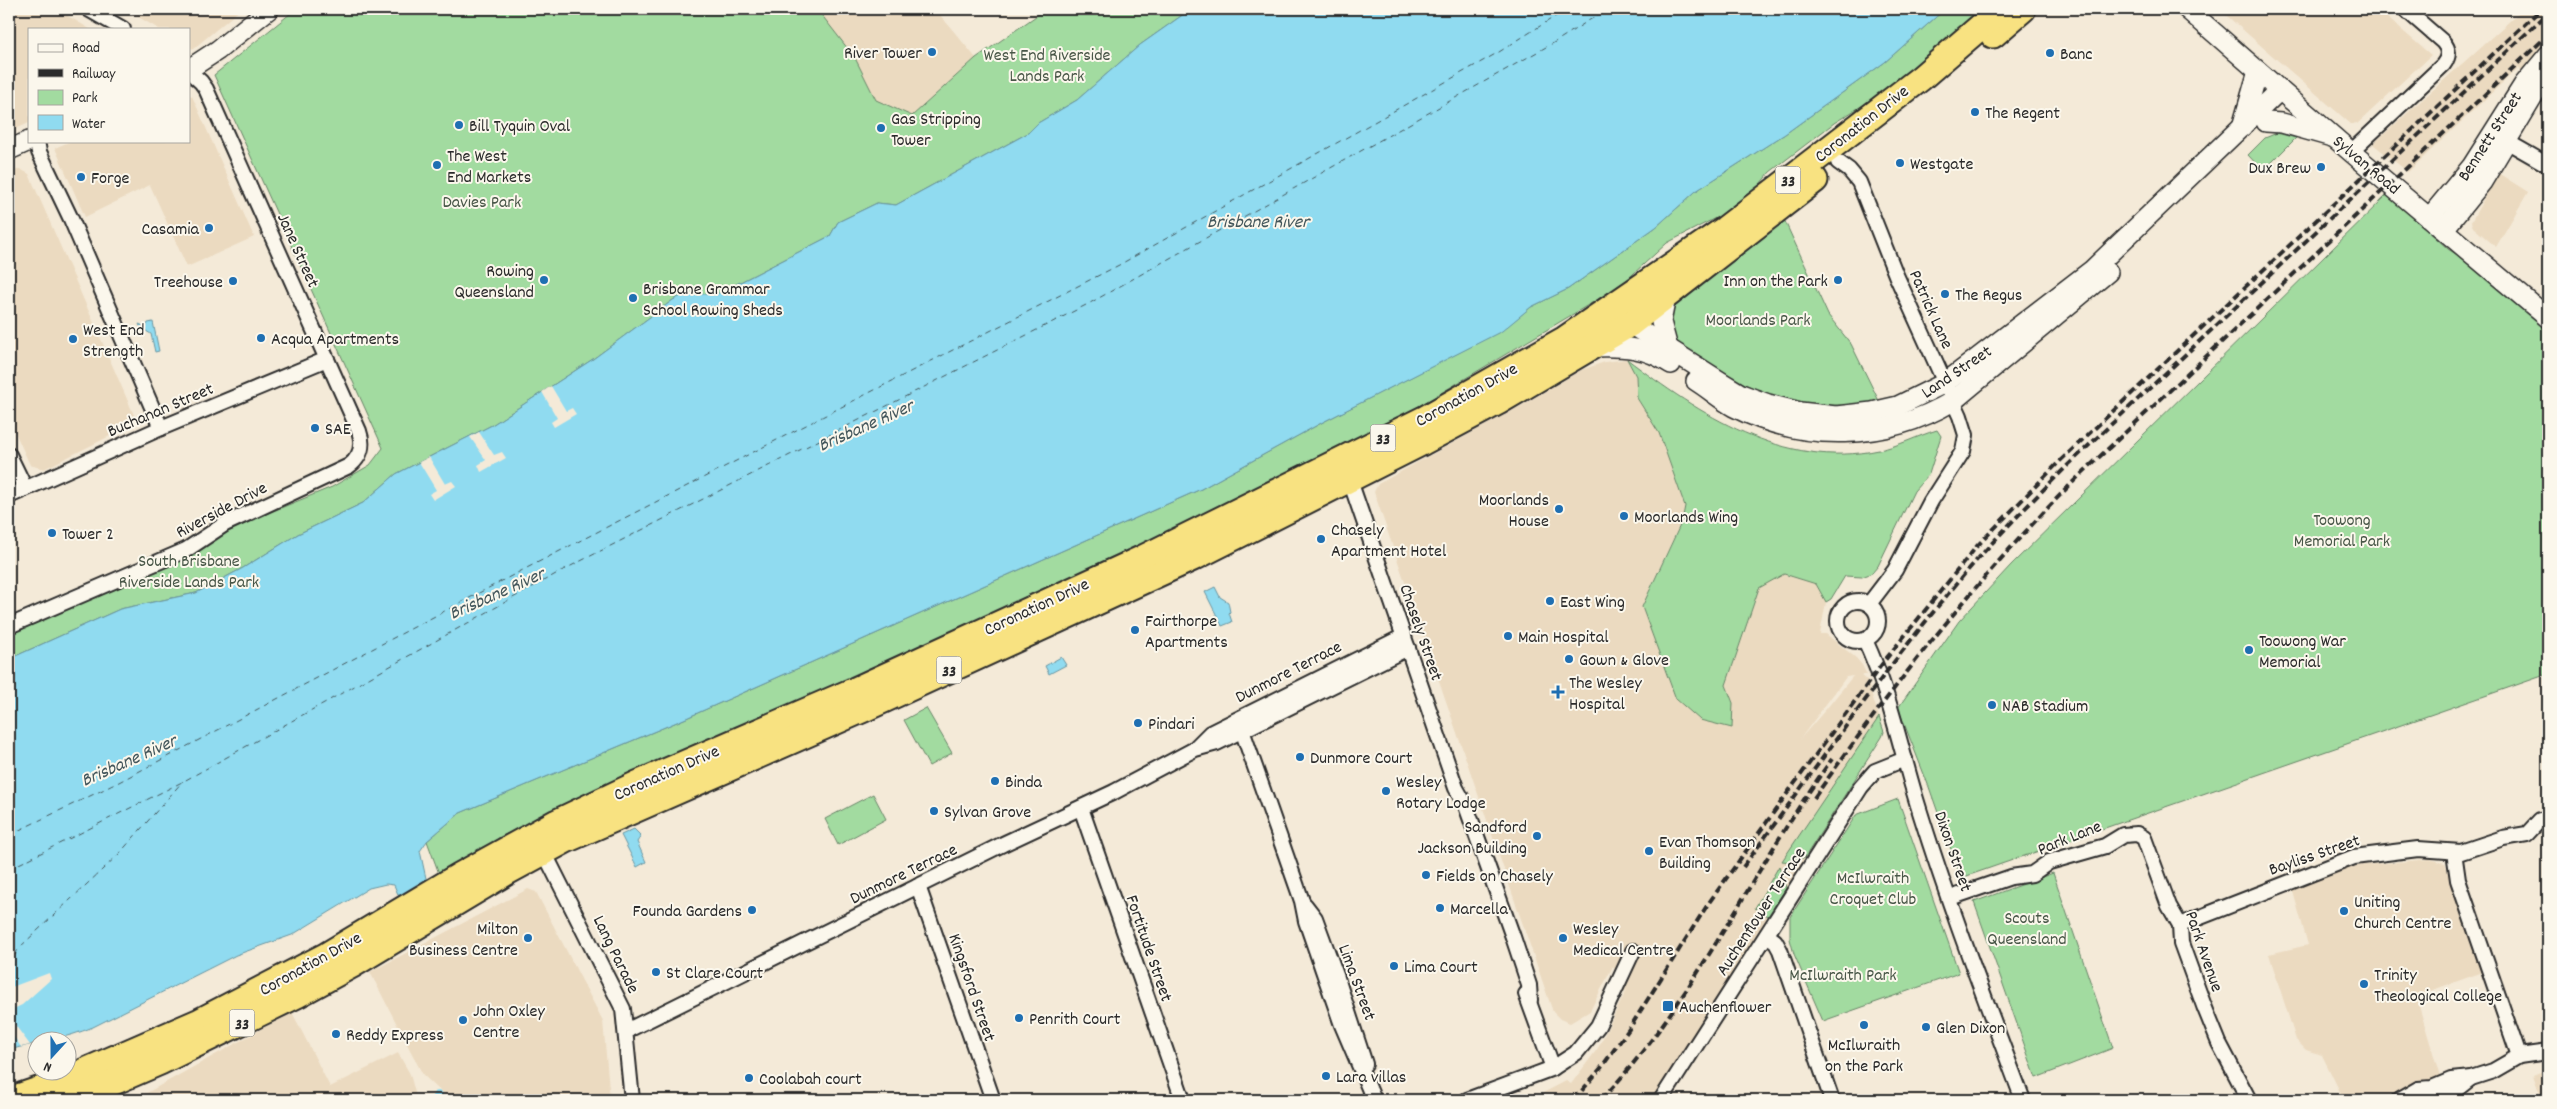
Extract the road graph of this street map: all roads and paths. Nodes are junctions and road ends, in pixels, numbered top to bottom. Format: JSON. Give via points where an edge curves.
{"nodes":[{"id":1,"x":88,"y":9,"type":"edge"},
{"id":2,"x":269,"y":9,"type":"edge"},
{"id":3,"x":2001,"y":9,"type":"edge"},
{"id":4,"x":2023,"y":9,"type":"edge"},
{"id":5,"x":2187,"y":9,"type":"edge"},
{"id":6,"x":2405,"y":9,"type":"edge"},
{"id":7,"x":121,"y":28,"type":"edge"},
{"id":8,"x":2548,"y":55,"type":"edge"},
{"id":9,"x":190,"y":69,"type":"edge"},
{"id":10,"x":190,"y":71,"type":"edge"},
{"id":11,"x":2258,"y":71,"type":"junction"},
{"id":12,"x":2548,"y":72,"type":"edge"},
{"id":13,"x":2285,"y":94,"type":"junction"},
{"id":14,"x":2266,"y":122,"type":"junction"},
{"id":15,"x":2242,"y":129,"type":"junction"},
{"id":16,"x":2335,"y":138,"type":"junction"},
{"id":17,"x":2500,"y":138,"type":"junction"},
{"id":18,"x":28,"y":141,"type":"edge"},
{"id":19,"x":37,"y":142,"type":"edge"},
{"id":20,"x":9,"y":150,"type":"edge"},
{"id":21,"x":2351,"y":152,"type":"junction"},
{"id":22,"x":1838,"y":162,"type":"junction"},
{"id":23,"x":2548,"y":165,"type":"edge"},
{"id":24,"x":2437,"y":223,"type":"junction"},
{"id":25,"x":1666,"y":297,"type":"junction"},
{"id":26,"x":2548,"y":318,"type":"edge"},
{"id":27,"x":1630,"y":324,"type":"junction"},
{"id":28,"x":1564,"y":339,"type":"junction"},
{"id":29,"x":1594,"y":347,"type":"junction"},
{"id":30,"x":1668,"y":348,"type":"junction"},
{"id":31,"x":327,"y":359,"type":"junction"},
{"id":32,"x":1945,"y":383,"type":"junction"},
{"id":33,"x":1953,"y":401,"type":"junction"},
{"id":34,"x":161,"y":428,"type":"junction"},
{"id":35,"x":361,"y":450,"type":"joint"},
{"id":36,"x":9,"y":455,"type":"edge"},
{"id":37,"x":1346,"y":470,"type":"junction"},
{"id":38,"x":25,"y":488,"type":"junction"},
{"id":39,"x":9,"y":496,"type":"edge"},
{"id":40,"x":1870,"y":604,"type":"junction"},
{"id":41,"x":9,"y":626,"type":"edge"},
{"id":42,"x":1864,"y":640,"type":"junction"},
{"id":43,"x":1406,"y":642,"type":"junction"},
{"id":44,"x":1242,"y":730,"type":"junction"},
{"id":45,"x":1195,"y":749,"type":"junction"},
{"id":46,"x":1905,"y":759,"type":"junction"},
{"id":47,"x":1081,"y":808,"type":"junction"},
{"id":48,"x":2548,"y":819,"type":"edge"},
{"id":49,"x":2116,"y":838,"type":"joint"},
{"id":50,"x":539,"y":843,"type":"junction"},
{"id":51,"x":2454,"y":852,"type":"junction"},
{"id":52,"x":918,"y":886,"type":"junction"},
{"id":53,"x":1950,"y":898,"type":"junction"},
{"id":54,"x":2180,"y":925,"type":"junction"},
{"id":55,"x":392,"y":928,"type":"junction"},
{"id":56,"x":1767,"y":935,"type":"junction"},
{"id":57,"x":1633,"y":952,"type":"dead end"},
{"id":58,"x":626,"y":1030,"type":"junction"},
{"id":59,"x":2548,"y":1052,"type":"edge"},
{"id":60,"x":2519,"y":1056,"type":"junction"},
{"id":61,"x":1553,"y":1068,"type":"junction"},
{"id":62,"x":2471,"y":1078,"type":"junction"},
{"id":63,"x":79,"y":1099,"type":"edge"},
{"id":64,"x":9,"y":1100,"type":"edge"},
{"id":65,"x":632,"y":1100,"type":"edge"},
{"id":66,"x":993,"y":1100,"type":"edge"},
{"id":67,"x":1183,"y":1100,"type":"edge"},
{"id":68,"x":1374,"y":1100,"type":"edge"},
{"id":69,"x":1467,"y":1100,"type":"edge"},
{"id":70,"x":1661,"y":1100,"type":"edge"},
{"id":71,"x":1832,"y":1100,"type":"edge"},
{"id":72,"x":2023,"y":1100,"type":"edge"},
{"id":73,"x":2249,"y":1100,"type":"edge"},
{"id":74,"x":2399,"y":1100,"type":"edge"},
{"id":75,"x":2424,"y":1100,"type":"edge"}],
"edges":[{"from":1,"to":7,"type":"street"},
{"from":2,"to":9,"type":"main road"},
{"from":3,"to":28,"type":"highway","name":"Coronation Drive","number":"33","via":[[1921,78],[1725,229]]},
{"from":4,"to":22,"type":"highway","name":"Coronation Drive","number":"33"},
{"from":5,"to":11,"type":"main road","name":"Sylvan Road"},
{"from":6,"to":21,"type":"street","via":[[2443,42],[2448,57]]},
{"from":8,"to":17,"type":"main road","name":"Bennett Street","via":[[2527,79]]},
{"from":10,"to":31,"type":"street","name":"Jane Street","via":[[206,89]]},
{"from":11,"to":13,"type":"main road","name":"Sylvan Road"},
{"from":11,"to":15,"type":"main road"},
{"from":12,"to":17,"type":"main road","name":"Bennett Street"},
{"from":13,"to":14,"type":"main road","name":"Land Street"},
{"from":13,"to":15,"type":"main road","name":"Land Street"},
{"from":13,"to":16,"type":"main road","name":"Sylvan Road"},
{"from":14,"to":16,"type":"main road","via":[[2282,123]]},
{"from":14,"to":33,"type":"main road","name":"Land Street","via":[[2101,279]]},
{"from":15,"to":32,"type":"main road","name":"Land Street","via":[[2092,270]]},
{"from":16,"to":21,"type":"main road","name":"Sylvan Road"},
{"from":17,"to":23,"type":"street"},
{"from":17,"to":24,"type":"main road","name":"Bennett Street","via":[[2472,166]]},
{"from":18,"to":20,"type":"main road"},
{"from":19,"to":34,"type":"street"},
{"from":21,"to":24,"type":"main road","name":"Sylvan Road"},
{"from":22,"to":25,"type":"highway","name":"Coronation Drive","number":"33"},
{"from":22,"to":32,"type":"street","name":"Patrick Lane","via":[[1859,182]]},
{"from":24,"to":26,"type":"main road","name":"Sylvan Road"},
{"from":25,"to":27,"type":"highway","name":"Coronation Drive","number":"33"},
{"from":25,"to":30,"type":"main road","via":[[1661,322]]},
{"from":27,"to":28,"type":"main road","name":"Land Street","via":[[1615,319]]},
{"from":27,"to":29,"type":"highway","name":"Coronation Drive","number":"33"},
{"from":27,"to":30,"type":"main road","name":"Land Street"},
{"from":28,"to":37,"type":"highway","name":"Coronation Drive","number":"33","via":[[1424,419]]},
{"from":29,"to":33,"type":"main road","name":"Land Street","via":[[1632,347],[1650,352],[1734,406],[1784,426],[1813,432],[1850,433],[1893,427],[1934,413]]},
{"from":29,"to":37,"type":"highway","name":"Coronation Drive","number":"33","via":[[1498,402]]},
{"from":30,"to":32,"type":"main road","name":"Land Street","via":[[1741,394],[1783,409],[1819,415],[1854,415],[1884,410],[1922,396]]},
{"from":31,"to":34,"type":"street","name":"Buchanan Street"},
{"from":31,"to":35,"type":"street","name":"Jane Street","via":[[360,431]]},
{"from":32,"to":33,"type":"street","name":"Patrick Lane"},
{"from":33,"to":40,"type":"street","name":"Patrick Lane","via":[[1965,427],[1966,443],[1895,570]]},
{"from":34,"to":38,"type":"street","name":"Buchanan Street"},
{"from":35,"to":41,"type":"street","name":"Riverside Drive","via":[[349,466],[225,524],[186,550]]},
{"from":36,"to":38,"type":"street"},
{"from":37,"to":43,"type":"street","name":"Chasely Street"},
{"from":37,"to":50,"type":"highway","name":"Coronation Drive","number":"33","via":[[637,784]]},
{"from":38,"to":39,"type":"street","name":"Buchanan Street"},
{"from":40,"to":42,"type":"street","via":[[1878,621],[1875,633]]},
{"from":40,"to":42,"type":"street","via":[[1851,602],[1841,609],[1837,621],[1846,638]]},
{"from":42,"to":46,"type":"street","name":"Dixon Street","via":[[1891,709]]},
{"from":43,"to":44,"type":"street","name":"Dunmore Terrace"},
{"from":43,"to":45,"type":"street","name":"Dunmore Terrace","via":[[1210,732]]},
{"from":43,"to":61,"type":"street","name":"Chasely Street","via":[[1456,788],[1461,818]]},
{"from":44,"to":45,"type":"street","name":"Dunmore Terrace","via":[[1217,743]]},
{"from":44,"to":68,"type":"street","name":"Lima Street","via":[[1302,901],[1315,918],[1337,978],[1364,1058],[1366,1080]]},
{"from":45,"to":47,"type":"street","name":"Dunmore Terrace"},
{"from":46,"to":53,"type":"street","name":"Dixon Street"},
{"from":46,"to":56,"type":"street","name":"Auchenflower Terrace","via":[[1883,767],[1868,779]]},
{"from":47,"to":52,"type":"street","name":"Dunmore Terrace"},
{"from":47,"to":67,"type":"street","name":"Fortitude Street"},
{"from":48,"to":51,"type":"street","name":"Bayliss Street","via":[[2540,820],[2526,834]]},
{"from":49,"to":53,"type":"street","name":"Park Lane","via":[[2105,846],[2048,862],[2032,874],[2011,877]]},
{"from":49,"to":54,"type":"street","name":"Park Avenue","via":[[2130,834],[2144,838],[2169,906]]},
{"from":50,"to":55,"type":"highway","name":"Coronation Drive","number":"33"},
{"from":50,"to":58,"type":"street","name":"Lang Parade","via":[[620,1001]]},
{"from":51,"to":54,"type":"street","name":"Bayliss Street","via":[[2418,849],[2354,858]]},
{"from":51,"to":60,"type":"street","via":[[2458,880]]},
{"from":52,"to":58,"type":"street","name":"Dunmore Terrace"},
{"from":52,"to":66,"type":"street","name":"Kingsford Street"},
{"from":53,"to":72,"type":"street","name":"Dixon Street"},
{"from":54,"to":73,"type":"street","name":"Park Avenue","via":[[2181,942],[2207,1015]]},
{"from":55,"to":63,"type":"highway","name":"Coronation Drive","number":"33","via":[[332,976],[229,1030]]},
{"from":55,"to":64,"type":"highway","name":"Coronation Drive","number":"33","via":[[327,955],[198,1022],[54,1085]]},
{"from":56,"to":70,"type":"street","name":"Auchenflower Terrace"},
{"from":56,"to":71,"type":"street","via":[[1775,940],[1780,950]]},
{"from":57,"to":61,"type":"street","via":[[1594,1032],[1576,1052]]},
{"from":58,"to":65,"type":"street","name":"Lang Parade"},
{"from":59,"to":60,"type":"street"},
{"from":60,"to":62,"type":"street","via":[[2502,1068]]},
{"from":61,"to":69,"type":"street"},
{"from":62,"to":74,"type":"street","via":[[2418,1089]]},
{"from":62,"to":75,"type":"street","via":[[2452,1093]]}]}
